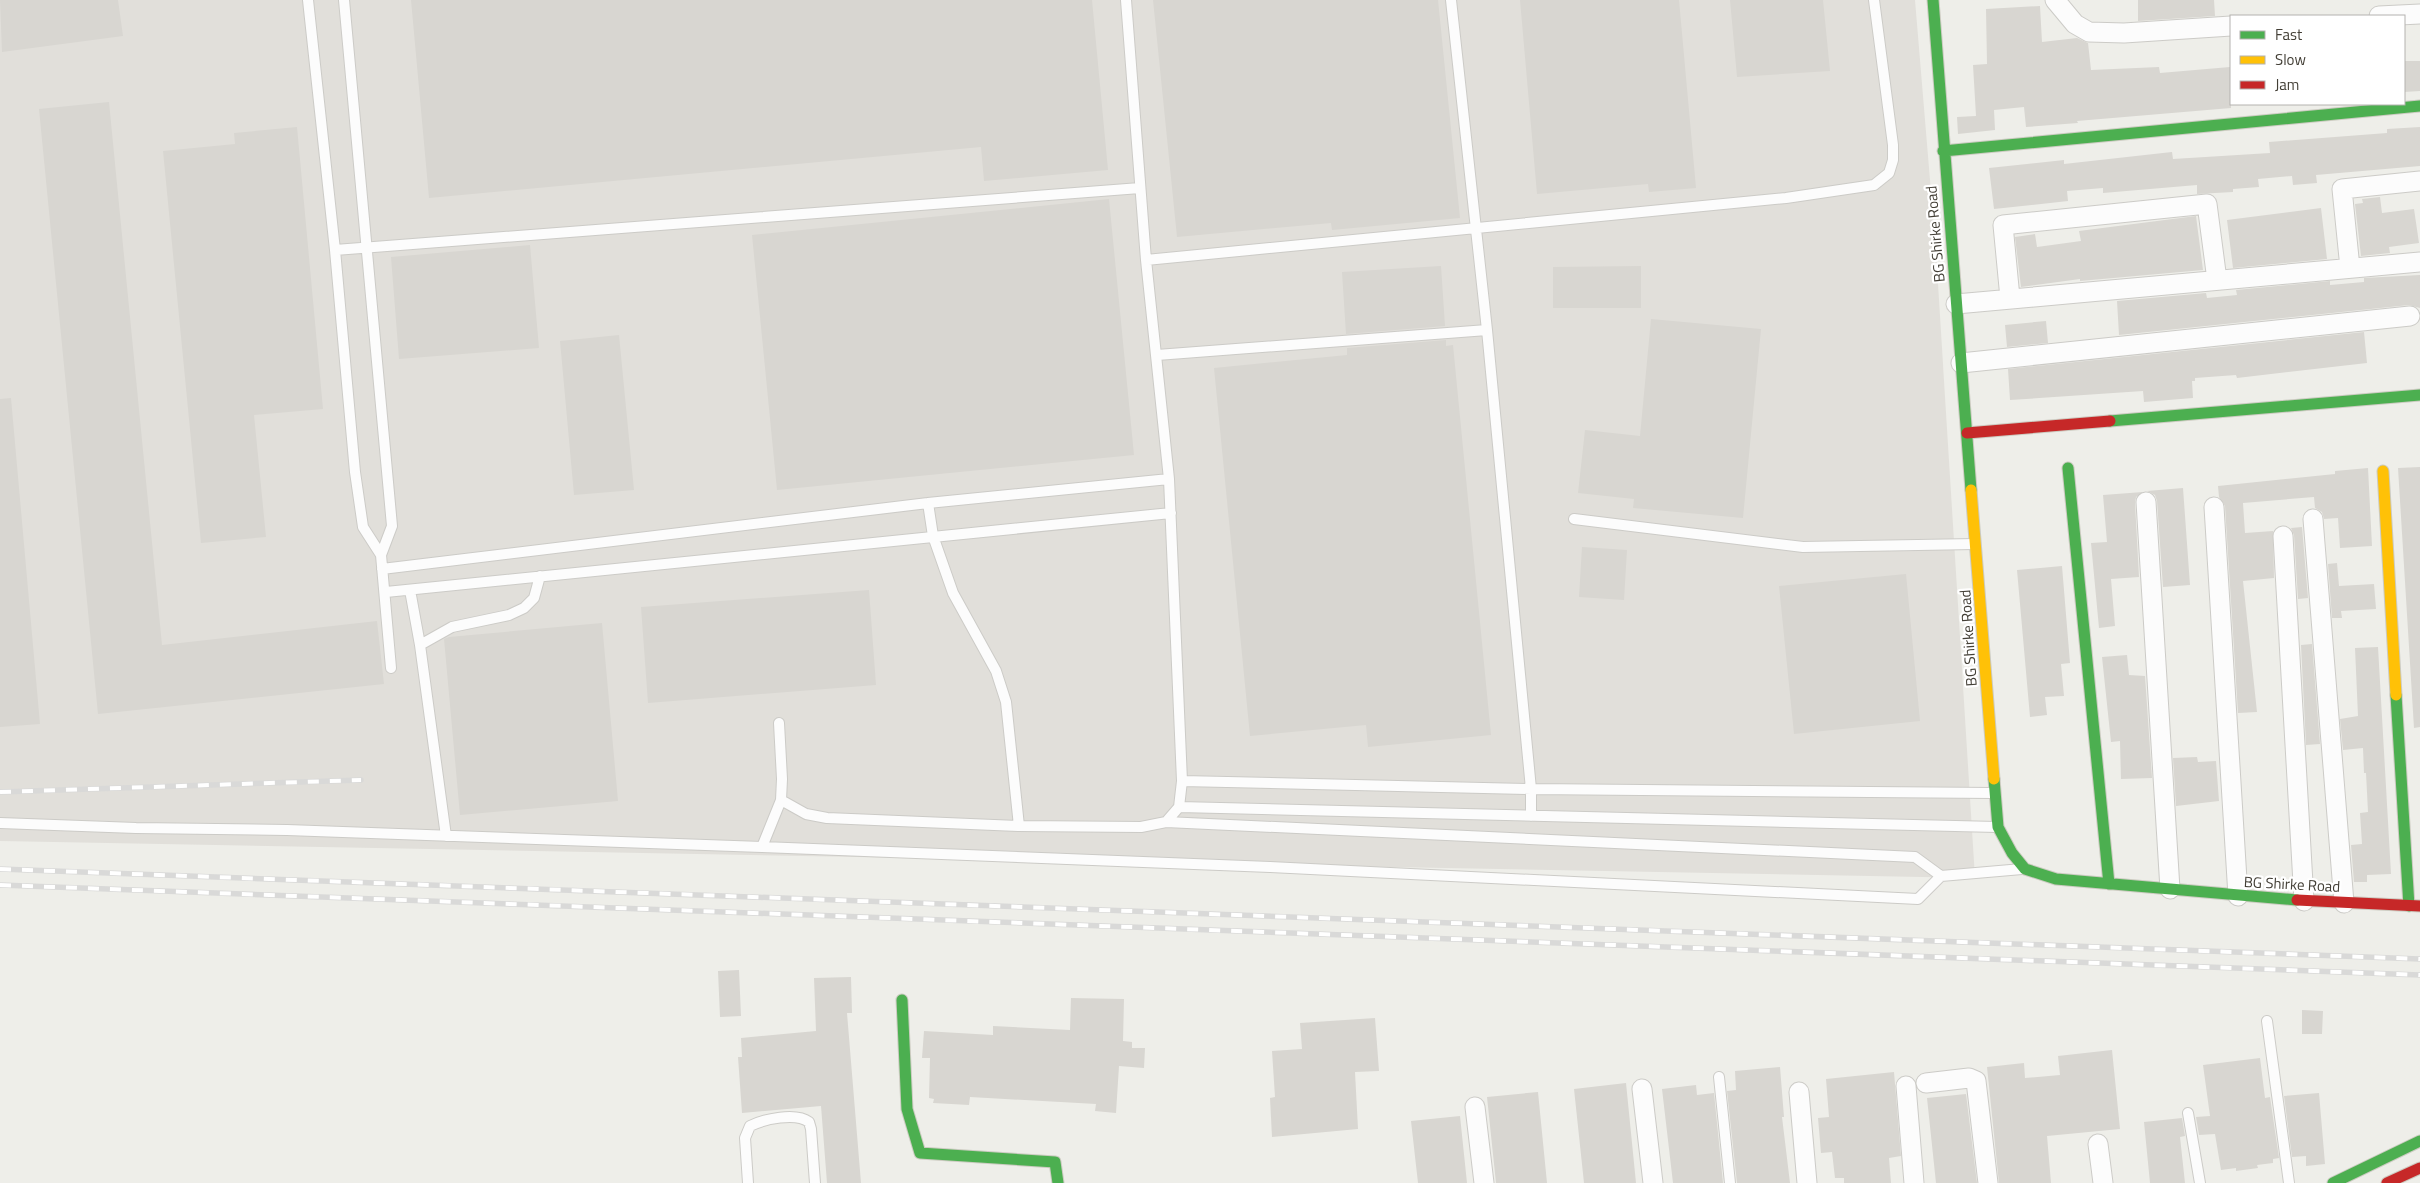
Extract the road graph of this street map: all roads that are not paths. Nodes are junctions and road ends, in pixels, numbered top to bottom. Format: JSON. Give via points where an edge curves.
{"nodes":[{"id":1,"x":308,"y":0,"type":"edge"},
{"id":2,"x":344,"y":0,"type":"edge"},
{"id":3,"x":1126,"y":0,"type":"edge"},
{"id":4,"x":1451,"y":0,"type":"edge"},
{"id":5,"x":1874,"y":0,"type":"edge"},
{"id":6,"x":1933,"y":0,"type":"edge"},
{"id":7,"x":2055,"y":0,"type":"edge"},
{"id":8,"x":2420,"y":14,"type":"edge"},
{"id":9,"x":2400,"y":15,"type":"edge"},
{"id":10,"x":2230,"y":26,"type":"edge"},
{"id":11,"x":2420,"y":106,"type":"edge"},
{"id":12,"x":1942,"y":151,"type":"junction"},
{"id":13,"x":2420,"y":181,"type":"edge"},
{"id":14,"x":1140,"y":188,"type":"junction"},
{"id":15,"x":1475,"y":228,"type":"junction"},
{"id":16,"x":367,"y":246,"type":"junction"},
{"id":17,"x":335,"y":250,"type":"junction"},
{"id":18,"x":1146,"y":260,"type":"junction"},
{"id":19,"x":2420,"y":262,"type":"edge"},
{"id":20,"x":2350,"y":268,"type":"junction"},
{"id":21,"x":2217,"y":280,"type":"junction"},
{"id":22,"x":2010,"y":298,"type":"junction"},
{"id":23,"x":1956,"y":304,"type":"junction"},
{"id":24,"x":2410,"y":316,"type":"dead end"},
{"id":25,"x":1488,"y":330,"type":"junction"},
{"id":26,"x":1157,"y":355,"type":"junction"},
{"id":27,"x":1961,"y":363,"type":"junction"},
{"id":28,"x":2420,"y":395,"type":"edge"},
{"id":29,"x":1967,"y":432,"type":"junction"},
{"id":30,"x":2068,"y":468,"type":"dead end"},
{"id":31,"x":2383,"y":471,"type":"dead end"},
{"id":32,"x":1169,"y":479,"type":"junction"},
{"id":33,"x":2146,"y":502,"type":"dead end"},
{"id":34,"x":928,"y":503,"type":"junction"},
{"id":35,"x":2214,"y":507,"type":"dead end"},
{"id":36,"x":1171,"y":513,"type":"junction"},
{"id":37,"x":1574,"y":519,"type":"dead end"},
{"id":38,"x":2313,"y":519,"type":"dead end"},
{"id":39,"x":933,"y":536,"type":"junction"},
{"id":40,"x":2283,"y":536,"type":"dead end"},
{"id":41,"x":1976,"y":544,"type":"junction"},
{"id":42,"x":381,"y":554,"type":"junction"},
{"id":43,"x":382,"y":569,"type":"junction"},
{"id":44,"x":540,"y":576,"type":"junction"},
{"id":45,"x":410,"y":590,"type":"junction"},
{"id":46,"x":386,"y":592,"type":"junction"},
{"id":47,"x":420,"y":644,"type":"junction"},
{"id":48,"x":390,"y":668,"type":"dead end"},
{"id":49,"x":779,"y":722,"type":"dead end"},
{"id":50,"x":1182,"y":781,"type":"junction"},
{"id":51,"x":1531,"y":789,"type":"junction"},
{"id":52,"x":1995,"y":793,"type":"junction"},
{"id":53,"x":781,"y":800,"type":"junction"},
{"id":54,"x":1179,"y":807,"type":"junction"},
{"id":55,"x":1531,"y":816,"type":"junction"},
{"id":56,"x":1166,"y":822,"type":"junction"},
{"id":57,"x":0,"y":823,"type":"edge"},
{"id":58,"x":1020,"y":826,"type":"junction"},
{"id":59,"x":1998,"y":827,"type":"junction"},
{"id":60,"x":446,"y":836,"type":"junction"},
{"id":61,"x":762,"y":847,"type":"junction"},
{"id":62,"x":2025,"y":869,"type":"junction"},
{"id":63,"x":1942,"y":876,"type":"junction"},
{"id":64,"x":2109,"y":884,"type":"junction"},
{"id":65,"x":2170,"y":889,"type":"junction"},
{"id":66,"x":2238,"y":896,"type":"junction"},
{"id":67,"x":2304,"y":901,"type":"junction"},
{"id":68,"x":2344,"y":903,"type":"junction"},
{"id":69,"x":2414,"y":906,"type":"edge"},
{"id":70,"x":902,"y":1000,"type":"dead end"},
{"id":71,"x":2267,"y":1021,"type":"dead end"},
{"id":72,"x":1719,"y":1077,"type":"dead end"},
{"id":73,"x":1926,"y":1083,"type":"dead end"},
{"id":74,"x":1906,"y":1086,"type":"dead end"},
{"id":75,"x":1642,"y":1089,"type":"dead end"},
{"id":76,"x":1800,"y":1092,"type":"dead end"},
{"id":77,"x":1475,"y":1107,"type":"dead end"},
{"id":78,"x":2188,"y":1113,"type":"dead end"},
{"id":79,"x":2420,"y":1141,"type":"edge"},
{"id":80,"x":2098,"y":1144,"type":"dead end"},
{"id":81,"x":2420,"y":1157,"type":"edge"},
{"id":82,"x":2420,"y":1168,"type":"edge"},
{"id":83,"x":2378,"y":1176,"type":"dead end"},
{"id":84,"x":2420,"y":1180,"type":"edge"},
{"id":85,"x":748,"y":1183,"type":"edge"},
{"id":86,"x":815,"y":1183,"type":"edge"},
{"id":87,"x":1058,"y":1183,"type":"edge"},
{"id":88,"x":1484,"y":1183,"type":"edge"},
{"id":89,"x":1653,"y":1183,"type":"edge"},
{"id":90,"x":1730,"y":1183,"type":"edge"},
{"id":91,"x":1807,"y":1183,"type":"edge"},
{"id":92,"x":1914,"y":1183,"type":"edge"},
{"id":93,"x":1988,"y":1183,"type":"edge"},
{"id":94,"x":2102,"y":1183,"type":"edge"},
{"id":95,"x":2200,"y":1183,"type":"edge"},
{"id":96,"x":2289,"y":1183,"type":"edge"},
{"id":97,"x":2333,"y":1183,"type":"edge"},
{"id":98,"x":2387,"y":1183,"type":"edge"},
{"id":99,"x":2413,"y":1183,"type":"edge"}],
"edges":[{"from":1,"to":17,"type":"lane"},
{"from":2,"to":16,"type":"lane"},
{"from":3,"to":14,"type":"lane"},
{"from":4,"to":15,"type":"lane"},
{"from":5,"to":15,"type":"lane","via":[[1893,145],[1893,160],[1888,172],[1874,185],[1786,198]]},
{"from":6,"to":12,"type":"street","name":"BG Shirke Road"},
{"from":7,"to":10,"type":"street","via":[[2075,24],[2089,32]]},
{"from":8,"to":9,"type":"street"},
{"from":11,"to":12,"type":"street"},
{"from":12,"to":23,"type":"street","name":"BG Shirke Road"},
{"from":13,"to":20,"type":"street","via":[[2342,189]]},
{"from":14,"to":16,"type":"lane"},
{"from":14,"to":18,"type":"lane"},
{"from":15,"to":18,"type":"lane"},
{"from":15,"to":25,"type":"lane"},
{"from":16,"to":17,"type":"lane"},
{"from":16,"to":42,"type":"lane","via":[[392,526]]},
{"from":17,"to":42,"type":"lane","via":[[363,527]]},
{"from":18,"to":26,"type":"lane"},
{"from":19,"to":20,"type":"street"},
{"from":20,"to":21,"type":"street"},
{"from":21,"to":22,"type":"street"},
{"from":21,"to":22,"type":"street","via":[[2207,204],[2003,225]]},
{"from":22,"to":23,"type":"street"},
{"from":23,"to":27,"type":"street","name":"BG Shirke Road"},
{"from":24,"to":27,"type":"street"},
{"from":25,"to":26,"type":"lane"},
{"from":25,"to":51,"type":"lane"},
{"from":26,"to":32,"type":"lane"},
{"from":27,"to":29,"type":"street","name":"BG Shirke Road"},
{"from":28,"to":29,"type":"street"},
{"from":29,"to":41,"type":"street","name":"BG Shirke Road"},
{"from":30,"to":64,"type":"street"},
{"from":31,"to":69,"type":"street"},
{"from":32,"to":34,"type":"lane"},
{"from":32,"to":36,"type":"lane"},
{"from":33,"to":65,"type":"street"},
{"from":34,"to":39,"type":"lane"},
{"from":34,"to":43,"type":"lane"},
{"from":35,"to":66,"type":"street"},
{"from":36,"to":39,"type":"lane"},
{"from":36,"to":50,"type":"lane"},
{"from":37,"to":41,"type":"lane","via":[[1803,547]]},
{"from":38,"to":68,"type":"street"},
{"from":39,"to":44,"type":"lane"},
{"from":39,"to":58,"type":"lane","via":[[953,593],[996,671],[1006,702]]},
{"from":40,"to":67,"type":"street"},
{"from":41,"to":52,"type":"street","name":"BG Shirke Road"},
{"from":42,"to":43,"type":"lane"},
{"from":43,"to":46,"type":"lane"},
{"from":44,"to":45,"type":"lane"},
{"from":44,"to":47,"type":"lane","via":[[534,598],[524,608],[509,615],[452,627]]},
{"from":45,"to":46,"type":"lane"},
{"from":45,"to":47,"type":"lane"},
{"from":46,"to":48,"type":"lane"},
{"from":47,"to":60,"type":"lane"},
{"from":49,"to":53,"type":"lane"},
{"from":50,"to":51,"type":"lane"},
{"from":50,"to":54,"type":"lane"},
{"from":51,"to":52,"type":"lane"},
{"from":51,"to":55,"type":"lane"},
{"from":52,"to":59,"type":"street","name":"BG Shirke Road"},
{"from":53,"to":58,"type":"lane","via":[[806,814],[827,818]]},
{"from":53,"to":61,"type":"lane"},
{"from":54,"to":55,"type":"lane"},
{"from":54,"to":56,"type":"lane"},
{"from":55,"to":59,"type":"lane"},
{"from":56,"to":58,"type":"lane","via":[[1142,827]]},
{"from":56,"to":63,"type":"lane","via":[[1915,857]]},
{"from":57,"to":60,"type":"lane"},
{"from":59,"to":62,"type":"street","name":"BG Shirke Road"},
{"from":60,"to":61,"type":"lane"},
{"from":61,"to":63,"type":"lane","via":[[1270,867],[1918,899]]},
{"from":62,"to":63,"type":"lane"},
{"from":62,"to":64,"type":"street","name":"BG Shirke Road","via":[[2056,879]]},
{"from":64,"to":65,"type":"street","name":"BG Shirke Road"},
{"from":65,"to":66,"type":"street","name":"BG Shirke Road"},
{"from":66,"to":67,"type":"street","name":"BG Shirke Road"},
{"from":67,"to":68,"type":"street","name":"BG Shirke Road"},
{"from":68,"to":69,"type":"street","name":"BG Shirke Road"},
{"from":70,"to":87,"type":"street","via":[[907,1109],[920,1153],[1055,1162]]},
{"from":71,"to":96,"type":"lane"},
{"from":72,"to":90,"type":"lane"},
{"from":73,"to":93,"type":"street","via":[[1969,1078],[1976,1081]]},
{"from":74,"to":92,"type":"street"},
{"from":75,"to":89,"type":"street"},
{"from":76,"to":91,"type":"street"},
{"from":77,"to":88,"type":"street"},
{"from":78,"to":95,"type":"lane"},
{"from":79,"to":97,"type":"street"},
{"from":80,"to":94,"type":"street"},
{"from":81,"to":83,"type":"street"},
{"from":82,"to":98,"type":"street"},
{"from":84,"to":99,"type":"street"},
{"from":85,"to":86,"type":"lane","via":[[745,1138],[750,1126],[757,1122],[798,1117],[809,1122],[811,1129]]}]}
